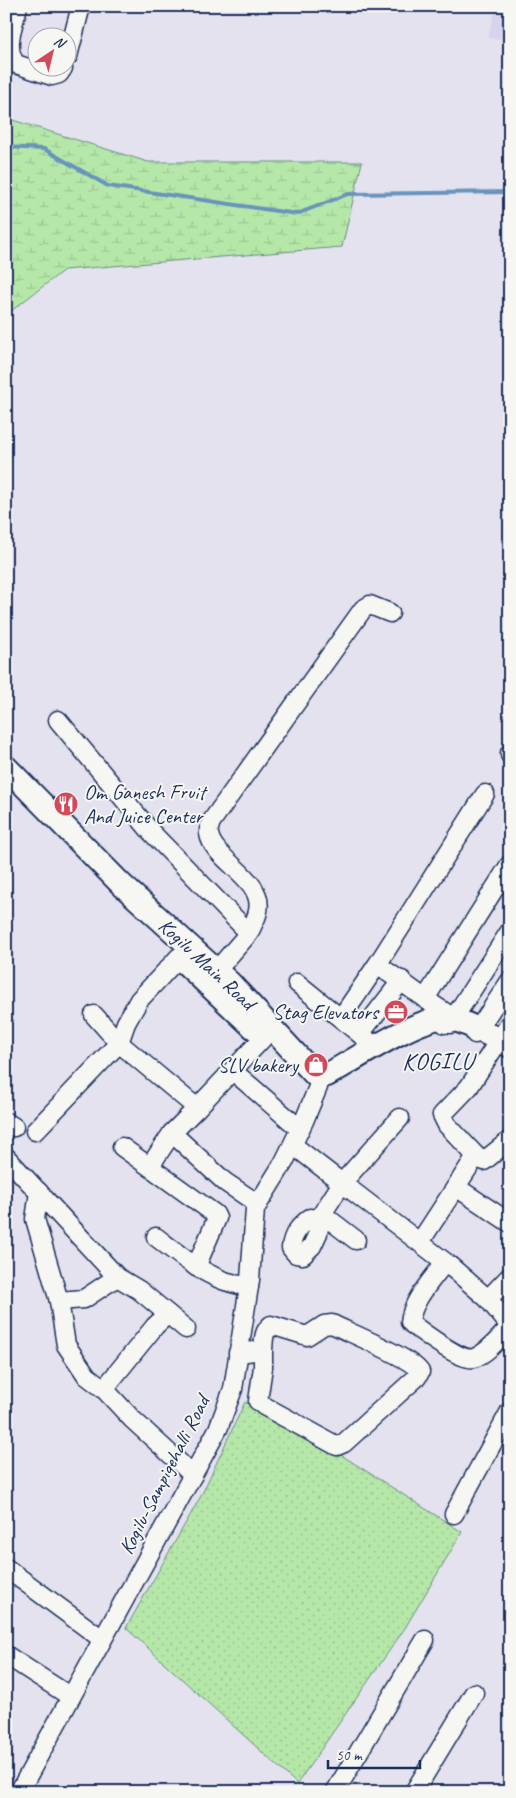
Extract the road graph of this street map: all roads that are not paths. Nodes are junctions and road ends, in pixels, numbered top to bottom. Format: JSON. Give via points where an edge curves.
{"nodes":[{"id":1,"x":18,"y":6,"type":"edge"},
{"id":2,"x":81,"y":6,"type":"edge"},
{"id":3,"x":76,"y":28,"type":"edge"},
{"id":4,"x":28,"y":68,"type":"edge"},
{"id":5,"x":390,"y":613,"type":"dead end"},
{"id":6,"x":58,"y":720,"type":"dead end"},
{"id":7,"x":6,"y":767,"type":"edge"},
{"id":8,"x":6,"y":786,"type":"edge"},
{"id":9,"x":485,"y":794,"type":"dead end"},
{"id":10,"x":510,"y":864,"type":"edge"},
{"id":11,"x":510,"y":931,"type":"edge"},
{"id":12,"x":249,"y":933,"type":"junction"},
{"id":13,"x":179,"y":956,"type":"junction"},
{"id":14,"x":377,"y":965,"type":"junction"},
{"id":15,"x":216,"y":971,"type":"junction"},
{"id":16,"x":402,"y":980,"type":"junction"},
{"id":17,"x":510,"y":981,"type":"edge"},
{"id":18,"x":297,"y":982,"type":"dead end"},
{"id":19,"x":425,"y":999,"type":"junction"},
{"id":20,"x":239,"y":1003,"type":"junction"},
{"id":21,"x":94,"y":1015,"type":"dead end"},
{"id":22,"x":341,"y":1018,"type":"junction"},
{"id":23,"x":448,"y":1021,"type":"junction"},
{"id":24,"x":476,"y":1032,"type":"junction"},
{"id":25,"x":263,"y":1038,"type":"junction"},
{"id":26,"x":368,"y":1040,"type":"junction"},
{"id":27,"x":505,"y":1042,"type":"edge"},
{"id":28,"x":119,"y":1044,"type":"junction"},
{"id":29,"x":233,"y":1071,"type":"junction"},
{"id":30,"x":319,"y":1082,"type":"junction"},
{"id":31,"x":197,"y":1108,"type":"junction"},
{"id":32,"x":400,"y":1118,"type":"dead end"},
{"id":33,"x":36,"y":1131,"type":"dead end"},
{"id":34,"x":172,"y":1133,"type":"junction"},
{"id":35,"x":296,"y":1137,"type":"junction"},
{"id":36,"x":510,"y":1140,"type":"edge"},
{"id":37,"x":122,"y":1148,"type":"dead end"},
{"id":38,"x":476,"y":1156,"type":"junction"},
{"id":39,"x":6,"y":1157,"type":"edge"},
{"id":40,"x":150,"y":1166,"type":"junction"},
{"id":41,"x":342,"y":1183,"type":"junction"},
{"id":42,"x":456,"y":1187,"type":"junction"},
{"id":43,"x":39,"y":1192,"type":"junction"},
{"id":44,"x":258,"y":1204,"type":"junction"},
{"id":45,"x":510,"y":1223,"type":"edge"},
{"id":46,"x":156,"y":1236,"type":"dead end"},
{"id":47,"x":356,"y":1240,"type":"dead end"},
{"id":48,"x":420,"y":1242,"type":"junction"},
{"id":49,"x":445,"y":1262,"type":"junction"},
{"id":50,"x":196,"y":1267,"type":"junction"},
{"id":51,"x":510,"y":1276,"type":"edge"},
{"id":52,"x":117,"y":1277,"type":"junction"},
{"id":53,"x":249,"y":1287,"type":"junction"},
{"id":54,"x":488,"y":1299,"type":"junction"},
{"id":55,"x":59,"y":1301,"type":"junction"},
{"id":56,"x":168,"y":1314,"type":"junction"},
{"id":57,"x":510,"y":1326,"type":"edge"},
{"id":58,"x":186,"y":1329,"type":"dead end"},
{"id":59,"x":263,"y":1350,"type":"junction"},
{"id":60,"x":238,"y":1353,"type":"junction"},
{"id":61,"x":104,"y":1389,"type":"junction"},
{"id":62,"x":510,"y":1411,"type":"edge"},
{"id":63,"x":193,"y":1475,"type":"junction"},
{"id":64,"x":454,"y":1514,"type":"dead end"},
{"id":65,"x":6,"y":1568,"type":"edge"},
{"id":66,"x":102,"y":1639,"type":"junction"},
{"id":67,"x":426,"y":1640,"type":"dead end"},
{"id":68,"x":6,"y":1655,"type":"edge"},
{"id":69,"x":474,"y":1693,"type":"dead end"},
{"id":70,"x":71,"y":1696,"type":"junction"},
{"id":71,"x":341,"y":1790,"type":"edge"},
{"id":72,"x":19,"y":1792,"type":"edge"},
{"id":73,"x":414,"y":1792,"type":"edge"}],
"edges":[{"from":1,"to":4,"type":"street","via":[[10,41],[12,60]]},
{"from":2,"to":3,"type":"street"},
{"from":5,"to":12,"type":"street","via":[[370,606],[363,609],[211,822],[208,833],[214,845],[250,884],[258,898],[259,910]]},
{"from":6,"to":12,"type":"street","via":[[152,833]]},
{"from":7,"to":15,"type":"main road","name":"Kogilu Main Road","via":[[121,884]]},
{"from":8,"to":13,"type":"main road","name":"Kogilu Main Road","via":[[112,894]]},
{"from":9,"to":14,"type":"street"},
{"from":10,"to":19,"type":"street"},
{"from":11,"to":23,"type":"street"},
{"from":12,"to":15,"type":"street"},
{"from":13,"to":20,"type":"main road","name":"Kogilu Main Road"},
{"from":13,"to":28,"type":"street","via":[[139,1000]]},
{"from":14,"to":16,"type":"street"},
{"from":14,"to":22,"type":"street"},
{"from":15,"to":20,"type":"main road","name":"Kogilu Main Road"},
{"from":16,"to":19,"type":"street"},
{"from":16,"to":26,"type":"street"},
{"from":17,"to":24,"type":"street"},
{"from":18,"to":22,"type":"street"},
{"from":19,"to":23,"type":"street","via":[[446,1013]]},
{"from":20,"to":25,"type":"main road","name":"Kogilu Main Road"},
{"from":20,"to":30,"type":"main road","name":"Kogilu Main Road"},
{"from":21,"to":28,"type":"street"},
{"from":22,"to":26,"type":"street"},
{"from":23,"to":24,"type":"main road"},
{"from":23,"to":26,"type":"main road","via":[[422,1024],[393,1036]]},
{"from":23,"to":30,"type":"main road","via":[[412,1033]]},
{"from":24,"to":27,"type":"main road"},
{"from":25,"to":29,"type":"street"},
{"from":25,"to":30,"type":"main road","name":"Kogilu Main Road"},
{"from":26,"to":30,"type":"main road"},
{"from":27,"to":38,"type":"street","via":[[442,1115],[447,1125]]},
{"from":28,"to":31,"type":"street"},
{"from":28,"to":33,"type":"street"},
{"from":29,"to":31,"type":"street"},
{"from":29,"to":35,"type":"street"},
{"from":30,"to":35,"type":"street","name":"Kogilu-Sampigehalli Road"},
{"from":31,"to":34,"type":"street"},
{"from":32,"to":41,"type":"street"},
{"from":34,"to":40,"type":"street"},
{"from":34,"to":44,"type":"street","via":[[225,1182]]},
{"from":35,"to":41,"type":"street"},
{"from":35,"to":44,"type":"street","name":"Kogilu-Sampigehalli Road"},
{"from":36,"to":38,"type":"street","via":[[484,1161]]},
{"from":37,"to":40,"type":"street"},
{"from":38,"to":42,"type":"street"},
{"from":39,"to":43,"type":"street"},
{"from":40,"to":50,"type":"street","via":[[217,1218]]},
{"from":41,"to":47,"type":"street","via":[[321,1217]]},
{"from":41,"to":48,"type":"street"},
{"from":42,"to":45,"type":"street"},
{"from":42,"to":48,"type":"street"},
{"from":43,"to":52,"type":"street"},
{"from":43,"to":55,"type":"street","via":[[35,1219]]},
{"from":44,"to":53,"type":"street","name":"Kogilu-Sampigehalli Road"},
{"from":46,"to":50,"type":"street"},
{"from":48,"to":49,"type":"street"},
{"from":49,"to":54,"type":"street"},
{"from":49,"to":57,"type":"street","via":[[415,1304],[410,1314],[413,1325],[457,1354],[470,1358],[484,1352]]},
{"from":50,"to":53,"type":"street","via":[[224,1281]]},
{"from":51,"to":54,"type":"street"},
{"from":52,"to":55,"type":"street","via":[[84,1299]]},
{"from":52,"to":56,"type":"street"},
{"from":53,"to":60,"type":"street","name":"Kogilu-Sampigehalli Road"},
{"from":54,"to":57,"type":"street"},
{"from":55,"to":61,"type":"street","via":[[66,1345],[87,1376]]},
{"from":56,"to":58,"type":"street"},
{"from":56,"to":61,"type":"street"},
{"from":59,"to":59,"type":"street","via":[[264,1335],[271,1325],[307,1336],[324,1325],[332,1324],[404,1359],[418,1367],[420,1372],[337,1446],[258,1401]]},
{"from":59,"to":60,"type":"street"},
{"from":60,"to":63,"type":"street","name":"Kogilu-Sampigehalli Road","via":[[233,1388],[218,1428]]},
{"from":61,"to":63,"type":"street"},
{"from":62,"to":64,"type":"street"},
{"from":63,"to":66,"type":"street","name":"Kogilu-Sampigehalli Road"},
{"from":65,"to":66,"type":"street"},
{"from":66,"to":70,"type":"street","name":"Kogilu-Sampigehalli Road"},
{"from":67,"to":71,"type":"street"},
{"from":68,"to":70,"type":"street"},
{"from":69,"to":73,"type":"street"},
{"from":70,"to":72,"type":"street","name":"Kogilu-Sampigehalli Road"}]}
